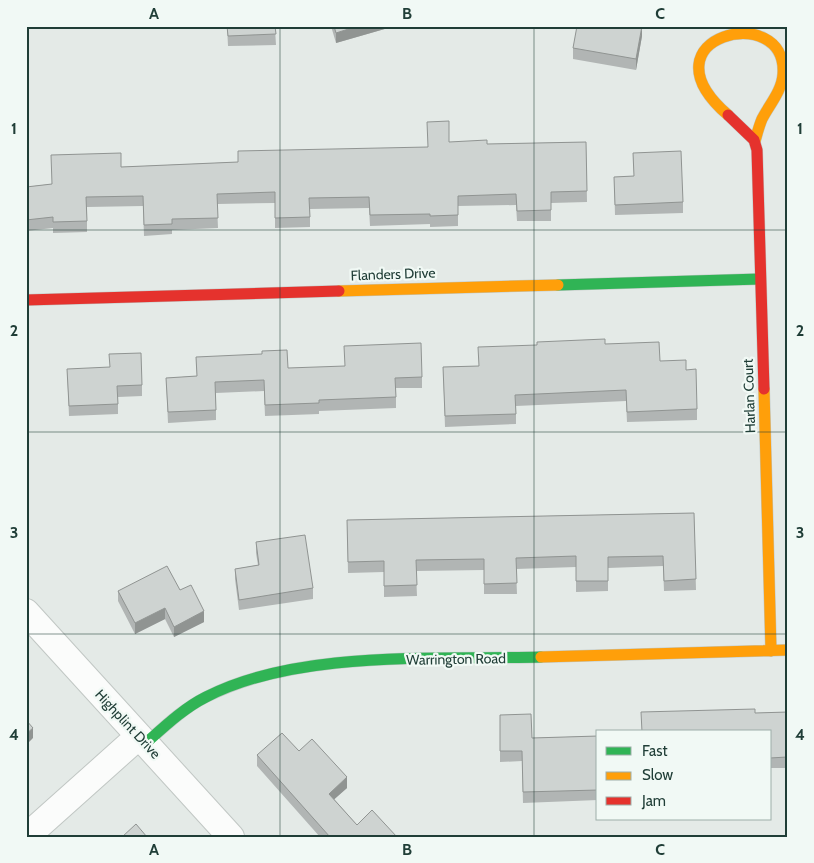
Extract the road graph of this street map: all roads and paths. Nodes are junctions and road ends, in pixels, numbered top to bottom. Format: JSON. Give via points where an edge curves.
{"nodes":[{"id":1,"x":755,"y":141,"type":"junction"},
{"id":2,"x":760,"y":279,"type":"junction"},
{"id":3,"x":26,"y":300,"type":"edge"},
{"id":4,"x":26,"y":612,"type":"edge"},
{"id":5,"x":788,"y":650,"type":"edge"},
{"id":6,"x":771,"y":651,"type":"junction"},
{"id":7,"x":142,"y":739,"type":"junction"},
{"id":8,"x":26,"y":837,"type":"edge"},
{"id":9,"x":230,"y":837,"type":"edge"}],
"edges":[{"from":1,"to":1,"type":"street","name":"Harlan Court","via":[[706,93],[700,80],[700,62],[708,45],[727,30],[752,29],[767,37],[782,61],[779,89]]},
{"from":1,"to":2,"type":"street","name":"Harlan Court"},
{"from":2,"to":3,"type":"street","name":"Flanders Drive"},
{"from":2,"to":6,"type":"street","name":"Harlan Court"},
{"from":4,"to":7,"type":"street","name":"Highplint Drive"},
{"from":5,"to":6,"type":"street","name":"Warrington Road"},
{"from":6,"to":7,"type":"street","name":"Warrington Road","via":[[394,660],[300,667],[264,675],[199,700]]},
{"from":7,"to":8,"type":"street","name":"Warrington Road"},
{"from":7,"to":9,"type":"street","name":"Highplint Drive"}]}
